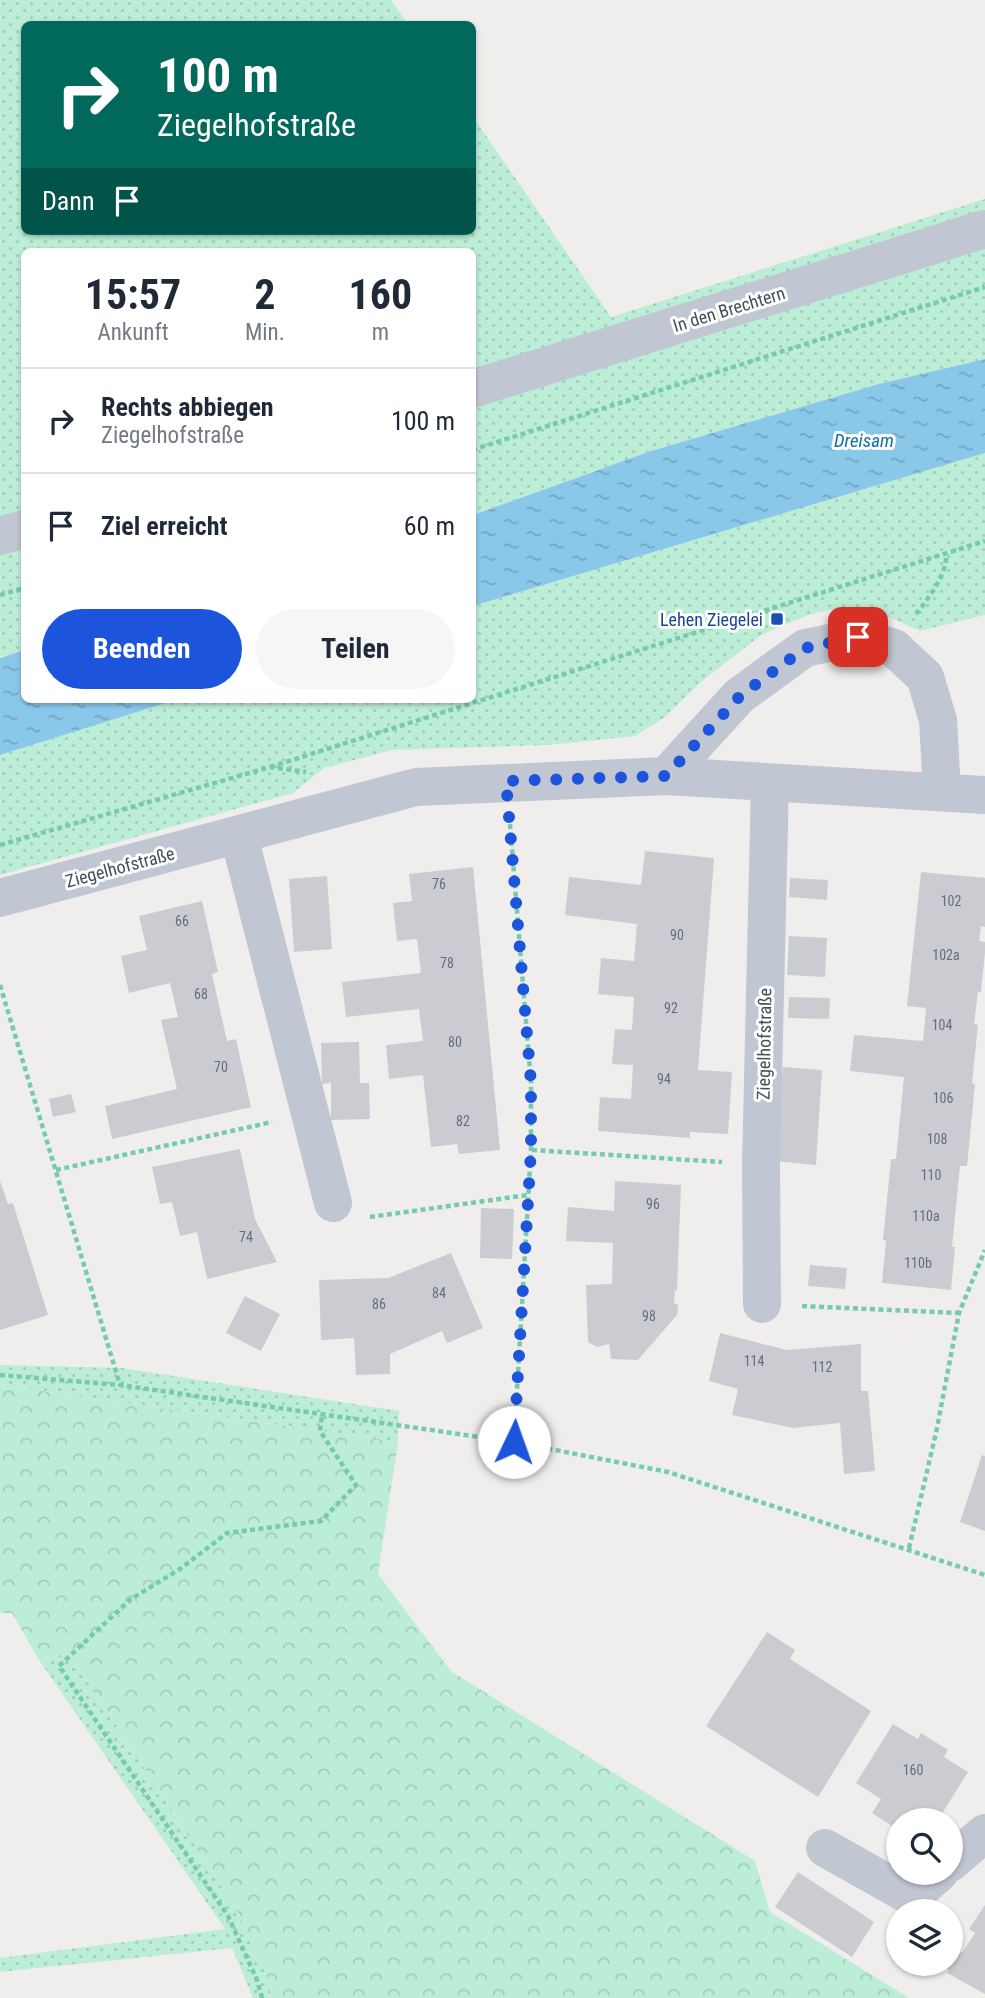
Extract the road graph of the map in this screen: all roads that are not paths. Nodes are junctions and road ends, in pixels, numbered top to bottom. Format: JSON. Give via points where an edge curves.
{"nodes":[{"id":1,"x":985,"y":229,"type":"edge"},
{"id":2,"x":476,"y":388,"type":"edge"},
{"id":3,"x":21,"y":530,"type":"edge"},
{"id":4,"x":0,"y":536,"type":"edge"},
{"id":5,"x":666,"y":776,"type":"junction"},
{"id":6,"x":770,"y":783,"type":"junction"},
{"id":7,"x":942,"y":792,"type":"junction"},
{"id":8,"x":985,"y":795,"type":"edge"},
{"id":9,"x":239,"y":836,"type":"junction"},
{"id":10,"x":0,"y":898,"type":"edge"},
{"id":11,"x":333,"y":1203,"type":"road end"},
{"id":12,"x":762,"y":1304,"type":"road end"},
{"id":13,"x":985,"y":1833,"type":"edge"},
{"id":14,"x":825,"y":1848,"type":"dead end"},
{"id":15,"x":963,"y":1852,"type":"edge"},
{"id":16,"x":886,"y":1882,"type":"edge"},
{"id":17,"x":891,"y":1885,"type":"edge"},
{"id":18,"x":925,"y":1885,"type":"edge"}],
"edges":[{"from":1,"to":2,"type":"street","name":"In den Brechtern"},
{"from":3,"to":4,"type":"street"},
{"from":5,"to":6,"type":"street","name":"Ziegelhofstraße"},
{"from":5,"to":7,"type":"street","via":[[740,696],[805,648],[858,637],[894,648],[925,677],[938,720]]},
{"from":5,"to":9,"type":"street","name":"Ziegelhofstraße","via":[[416,787]]},
{"from":6,"to":7,"type":"street","name":"Ziegelhofstraße"},
{"from":6,"to":12,"type":"street","name":"Ziegelhofstraße"},
{"from":7,"to":8,"type":"street","name":"Ziegelhofstraße"},
{"from":9,"to":10,"type":"street","name":"Ziegelhofstraße"},
{"from":9,"to":11,"type":"street"},
{"from":13,"to":15,"type":"street"},
{"from":14,"to":16,"type":"street"},
{"from":17,"to":18,"type":"street","via":[[912,1897]]}]}
